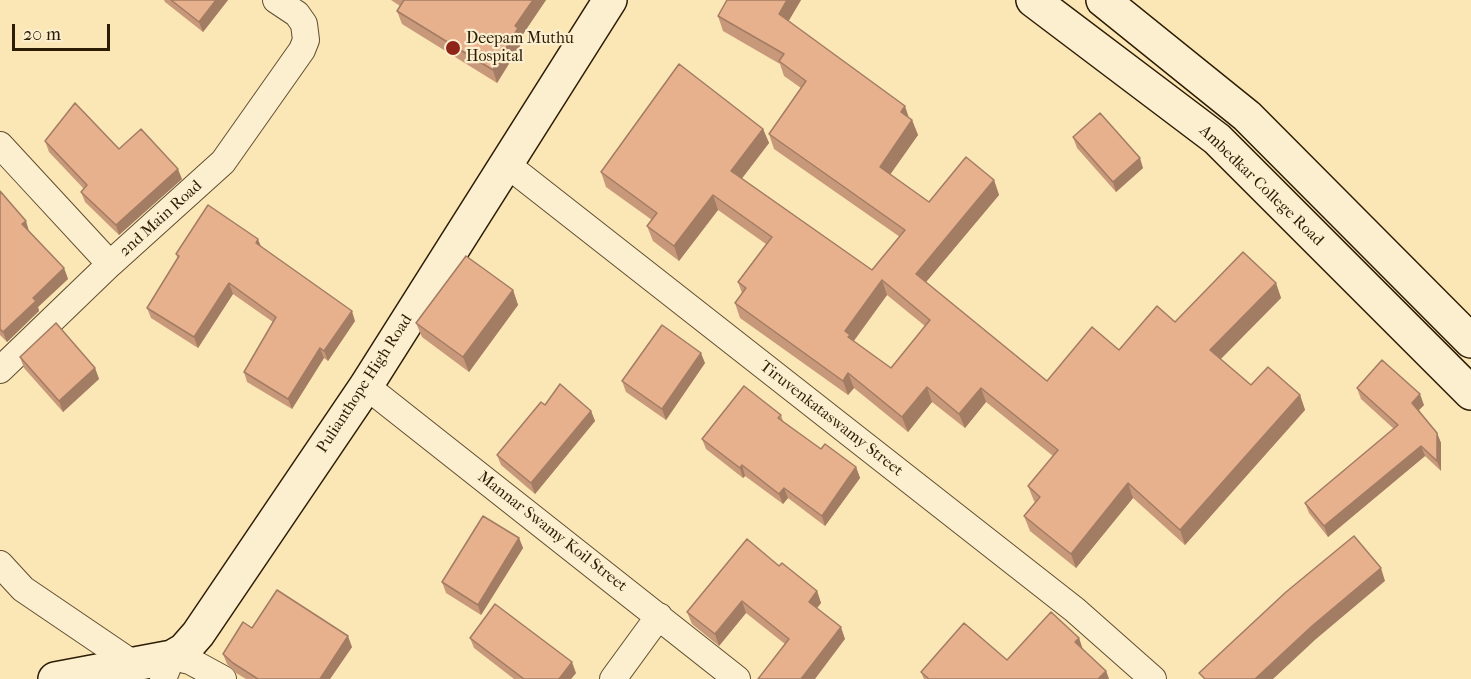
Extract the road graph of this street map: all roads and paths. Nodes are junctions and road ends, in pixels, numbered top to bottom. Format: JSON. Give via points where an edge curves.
{"nodes":[{"id":1,"x":276,"y":0,"type":"edge"},
{"id":2,"x":610,"y":0,"type":"edge"},
{"id":3,"x":1033,"y":0,"type":"edge"},
{"id":4,"x":1103,"y":0,"type":"edge"},
{"id":5,"x":0,"y":145,"type":"edge"},
{"id":6,"x":506,"y":163,"type":"junction"},
{"id":7,"x":111,"y":264,"type":"junction"},
{"id":8,"x":1471,"y":342,"type":"edge"},
{"id":9,"x":0,"y":370,"type":"edge"},
{"id":10,"x":366,"y":386,"type":"junction"},
{"id":11,"x":1471,"y":393,"type":"edge"},
{"id":12,"x":0,"y":564,"type":"edge"},
{"id":13,"x":658,"y":616,"type":"junction"},
{"id":14,"x":157,"y":667,"type":"edge"},
{"id":15,"x":55,"y":679,"type":"edge"},
{"id":16,"x":223,"y":679,"type":"edge"},
{"id":17,"x":613,"y":679,"type":"edge"},
{"id":18,"x":737,"y":679,"type":"edge"},
{"id":19,"x":1154,"y":679,"type":"edge"}],
"edges":[{"from":1,"to":7,"type":"street","name":"2nd Main Road","via":[[297,14],[304,24],[306,39],[302,50],[223,162]]},
{"from":2,"to":6,"type":"main road","name":"Pulianthope High Road"},
{"from":3,"to":11,"type":"main road","name":"Ambedkar College Road","via":[[1217,139]]},
{"from":4,"to":8,"type":"main road","via":[[1247,116]]},
{"from":5,"to":7,"type":"street"},
{"from":6,"to":10,"type":"main road","name":"Pulianthope High Road"},
{"from":6,"to":19,"type":"street","name":"Tiruvenkataswamy Street","via":[[1075,610]]},
{"from":7,"to":9,"type":"street","name":"2nd Main Road"},
{"from":10,"to":13,"type":"street","name":"Mannar Swamy Koil Street"},
{"from":10,"to":14,"type":"main road","name":"Pulianthope High Road","via":[[214,612],[184,650]]},
{"from":12,"to":14,"type":"street","via":[[23,589]]},
{"from":13,"to":17,"type":"street"},
{"from":13,"to":18,"type":"street","name":"Mannar Swamy Koil Street"},
{"from":14,"to":15,"type":"main road"},
{"from":14,"to":16,"type":"street","via":[[181,657]]}]}
